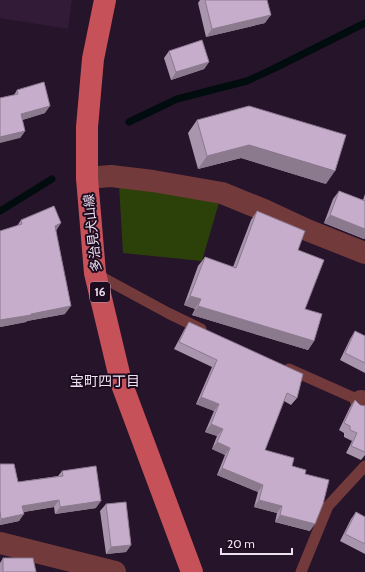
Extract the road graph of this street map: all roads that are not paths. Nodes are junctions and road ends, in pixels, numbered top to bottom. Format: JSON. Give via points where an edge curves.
{"nodes":[{"id":1,"x":105,"y":0,"type":"edge"},
{"id":2,"x":87,"y":178,"type":"junction"},
{"id":3,"x":365,"y":253,"type":"edge"},
{"id":4,"x":95,"y":273,"type":"junction"},
{"id":5,"x":210,"y":333,"type":"edge"},
{"id":6,"x":279,"y":365,"type":"edge"},
{"id":7,"x":363,"y":402,"type":"edge"},
{"id":8,"x":365,"y":466,"type":"edge"},
{"id":9,"x":0,"y":543,"type":"edge"},
{"id":10,"x":62,"y":565,"type":"edge"},
{"id":11,"x":115,"y":572,"type":"edge"},
{"id":12,"x":192,"y":572,"type":"edge"},
{"id":13,"x":301,"y":572,"type":"edge"}],
"edges":[{"from":1,"to":2,"type":"main road","name":"多治見犬山線","number":"16","via":[[93,59],[87,127]]},
{"from":2,"to":3,"type":"street","via":[[112,176],[222,193]]},
{"from":2,"to":4,"type":"main road","name":"多治見犬山線","number":"16"},
{"from":4,"to":5,"type":"lane"},
{"from":4,"to":12,"type":"main road","name":"多治見犬山線","number":"16","via":[[121,382]]},
{"from":6,"to":7,"type":"lane"},
{"from":8,"to":13,"type":"lane","via":[[328,506]]},
{"from":9,"to":10,"type":"street"},
{"from":10,"to":11,"type":"street"}]}
